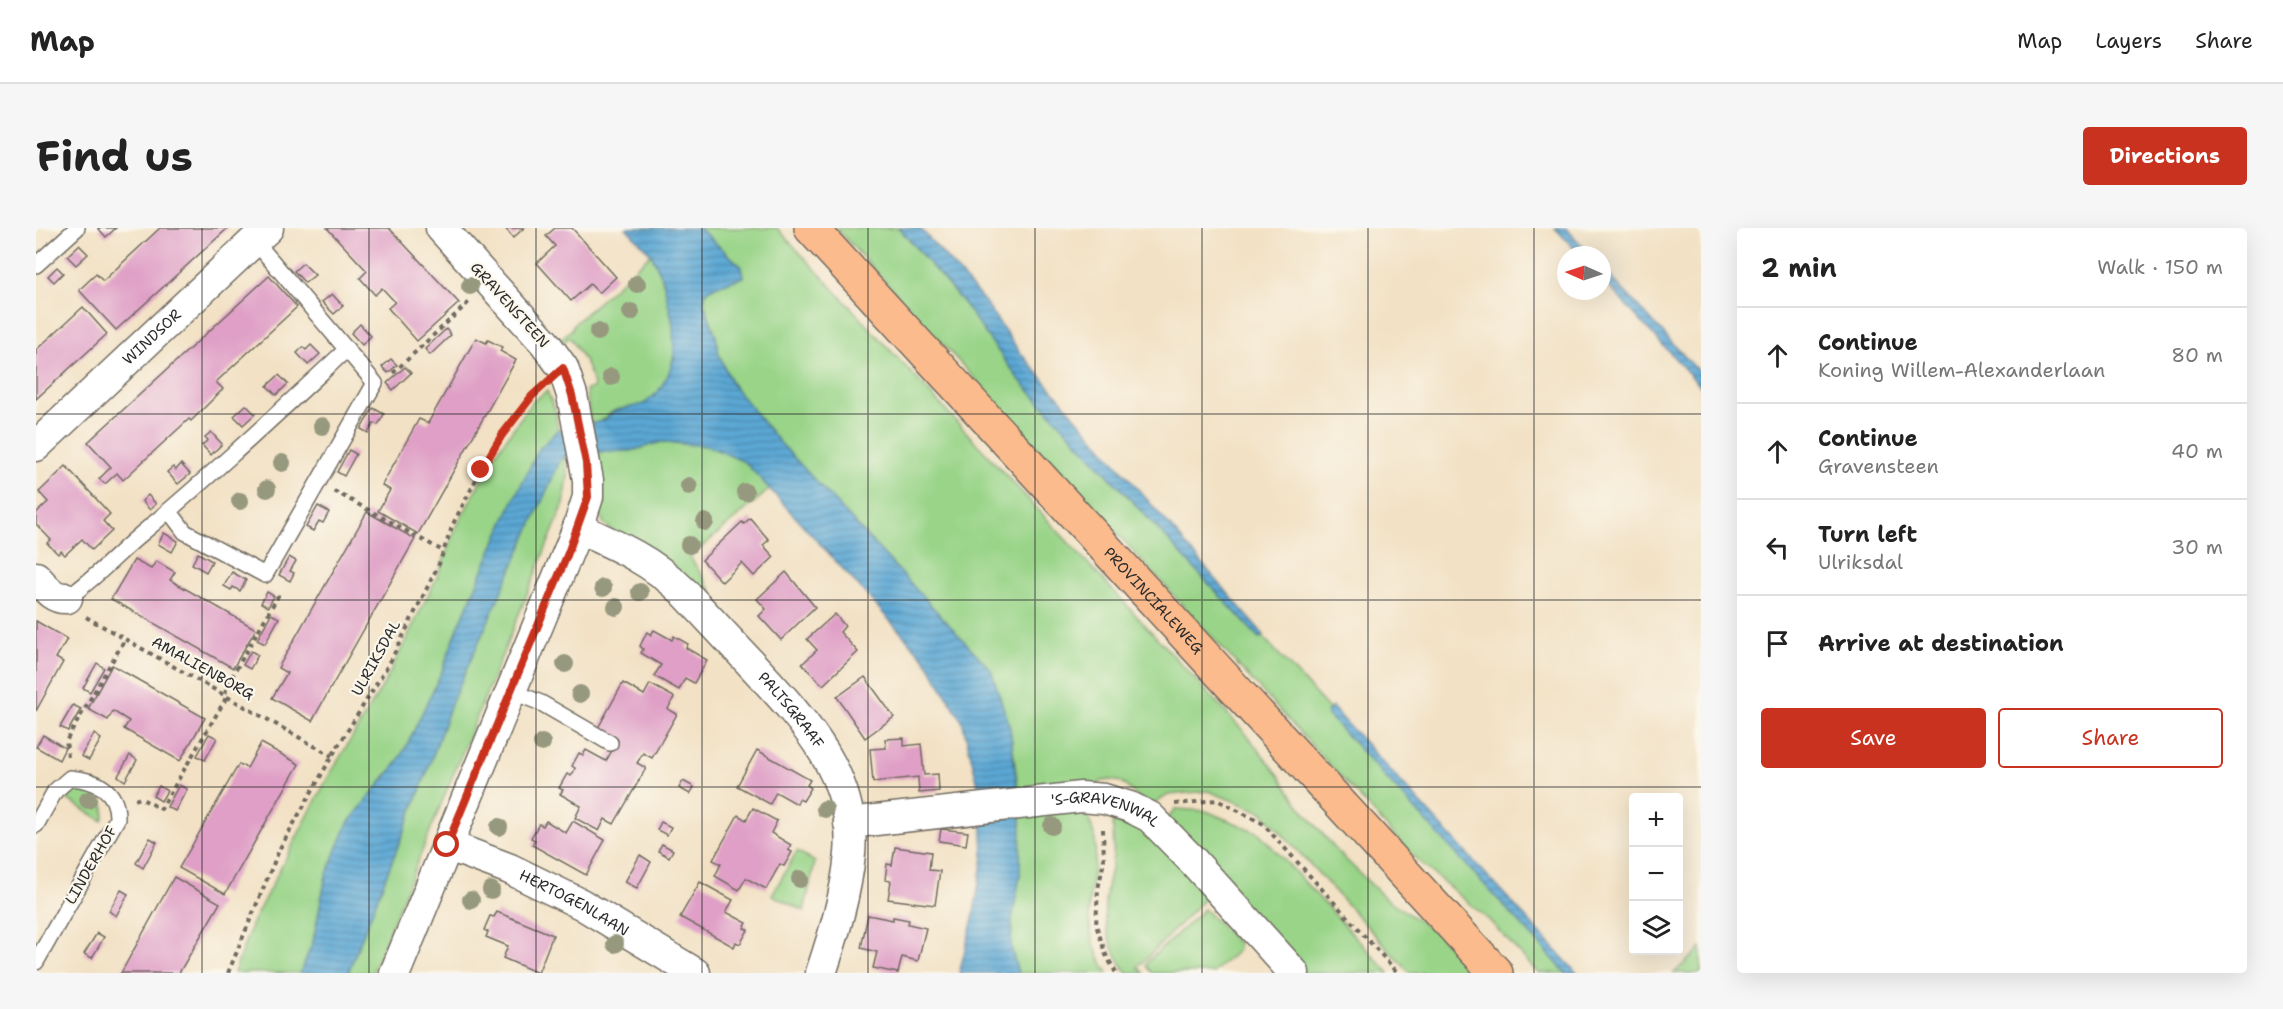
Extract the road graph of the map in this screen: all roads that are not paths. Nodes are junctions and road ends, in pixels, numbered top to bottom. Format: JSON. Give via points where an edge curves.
{"nodes":[{"id":1,"x":77,"y":228,"type":"edge"},
{"id":2,"x":441,"y":228,"type":"edge"},
{"id":3,"x":811,"y":228,"type":"edge"},
{"id":4,"x":261,"y":234,"type":"edge"},
{"id":5,"x":36,"y":265,"type":"edge"},
{"id":6,"x":347,"y":349,"type":"junction"},
{"id":7,"x":36,"y":446,"type":"edge"},
{"id":8,"x":170,"y":512,"type":"junction"},
{"id":9,"x":578,"y":528,"type":"junction"},
{"id":10,"x":36,"y":576,"type":"edge"},
{"id":11,"x":67,"y":597,"type":"joint"},
{"id":12,"x":511,"y":691,"type":"junction"},
{"id":13,"x":610,"y":743,"type":"dead end"},
{"id":14,"x":849,"y":823,"type":"junction"},
{"id":15,"x":36,"y":825,"type":"edge"},
{"id":16,"x":447,"y":845,"type":"junction"},
{"id":17,"x":36,"y":962,"type":"edge"},
{"id":18,"x":395,"y":973,"type":"edge"},
{"id":19,"x":695,"y":973,"type":"edge"},
{"id":20,"x":820,"y":973,"type":"edge"},
{"id":21,"x":1294,"y":973,"type":"edge"},
{"id":22,"x":1496,"y":973,"type":"edge"}],
"edges":[{"from":1,"to":5,"type":"lane"},
{"from":2,"to":9,"type":"street","name":"GRAVENSTEEN","via":[[563,368],[586,463],[588,497]]},
{"from":3,"to":22,"type":"main road","name":"PROVINCIALEWEG"},
{"from":4,"to":6,"type":"lane"},
{"from":4,"to":7,"type":"street","name":"WINDSOR"},
{"from":6,"to":8,"type":"lane"},
{"from":6,"to":8,"type":"lane","via":[[375,383],[265,575],[185,532]]},
{"from":8,"to":11,"type":"lane"},
{"from":9,"to":12,"type":"street","name":"GRAVENSTEEN"},
{"from":9,"to":14,"type":"street","name":"PALTSGRAAF","via":[[664,573],[793,709],[830,761],[843,790]]},
{"from":10,"to":11,"type":"street","via":[[53,595]]},
{"from":12,"to":13,"type":"lane","via":[[541,703]]},
{"from":12,"to":16,"type":"street","name":"GRAVENSTEEN"},
{"from":14,"to":20,"type":"street","name":"PALTSGRAAF","via":[[850,853],[839,914]]},
{"from":14,"to":21,"type":"street","name":"'S-GRAVENWAL","via":[[1081,797],[1130,807],[1153,820]]},
{"from":15,"to":17,"type":"lane","name":"LINDERHOF","via":[[55,791],[70,778],[87,779],[110,792],[117,806],[117,819]]},
{"from":16,"to":18,"type":"street","name":"GRAVENSTEEN"},
{"from":16,"to":19,"type":"street","name":"HERTOGENLAAN","via":[[510,869],[581,904]]}]}
